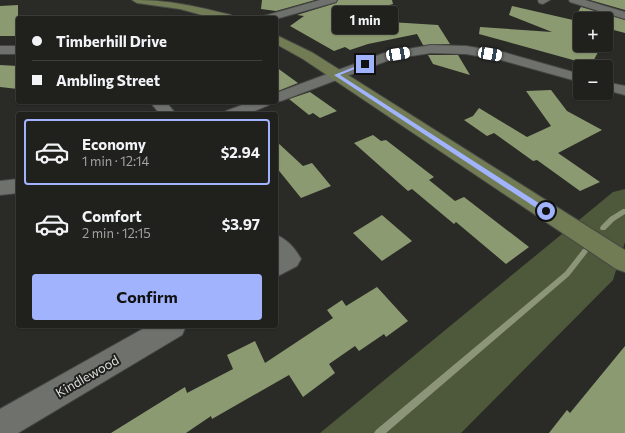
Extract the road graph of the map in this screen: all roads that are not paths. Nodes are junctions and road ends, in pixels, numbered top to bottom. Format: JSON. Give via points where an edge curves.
{"nodes":[{"id":1,"x":137,"y":0,"type":"edge"},
{"id":2,"x":332,"y":0,"type":"edge"},
{"id":3,"x":574,"y":0,"type":"edge"},
{"id":4,"x":219,"y":16,"type":"edge"},
{"id":5,"x":275,"y":16,"type":"edge"},
{"id":6,"x":625,"y":16,"type":"edge"},
{"id":7,"x":278,"y":39,"type":"edge"},
{"id":8,"x":0,"y":50,"type":"edge"},
{"id":9,"x":16,"y":50,"type":"edge"},
{"id":10,"x":336,"y":75,"type":"junction"},
{"id":11,"x":573,"y":76,"type":"edge"},
{"id":12,"x":613,"y":88,"type":"edge"},
{"id":13,"x":625,"y":91,"type":"edge"},
{"id":14,"x":278,"y":97,"type":"edge"},
{"id":15,"x":160,"y":104,"type":"edge"},
{"id":16,"x":259,"y":104,"type":"edge"},
{"id":17,"x":166,"y":112,"type":"edge"},
{"id":18,"x":237,"y":112,"type":"edge"},
{"id":19,"x":16,"y":186,"type":"edge"},
{"id":20,"x":0,"y":188,"type":"edge"},
{"id":21,"x":625,"y":262,"type":"edge"},
{"id":22,"x":170,"y":328,"type":"edge"},
{"id":23,"x":0,"y":426,"type":"edge"}],
"edges":[{"from":1,"to":4,"type":"street","via":[[181,6]]},
{"from":2,"to":5,"type":"street"},
{"from":3,"to":6,"type":"street"},
{"from":7,"to":10,"type":"street"},
{"from":8,"to":9,"type":"street"},
{"from":10,"to":11,"type":"street","via":[[398,54],[442,49],[502,56]]},
{"from":10,"to":14,"type":"street"},
{"from":10,"to":21,"type":"street"},
{"from":12,"to":13,"type":"street"},
{"from":15,"to":17,"type":"street"},
{"from":16,"to":18,"type":"street"},
{"from":19,"to":20,"type":"street"},
{"from":22,"to":23,"type":"street","name":"Kindlewood"}]}
